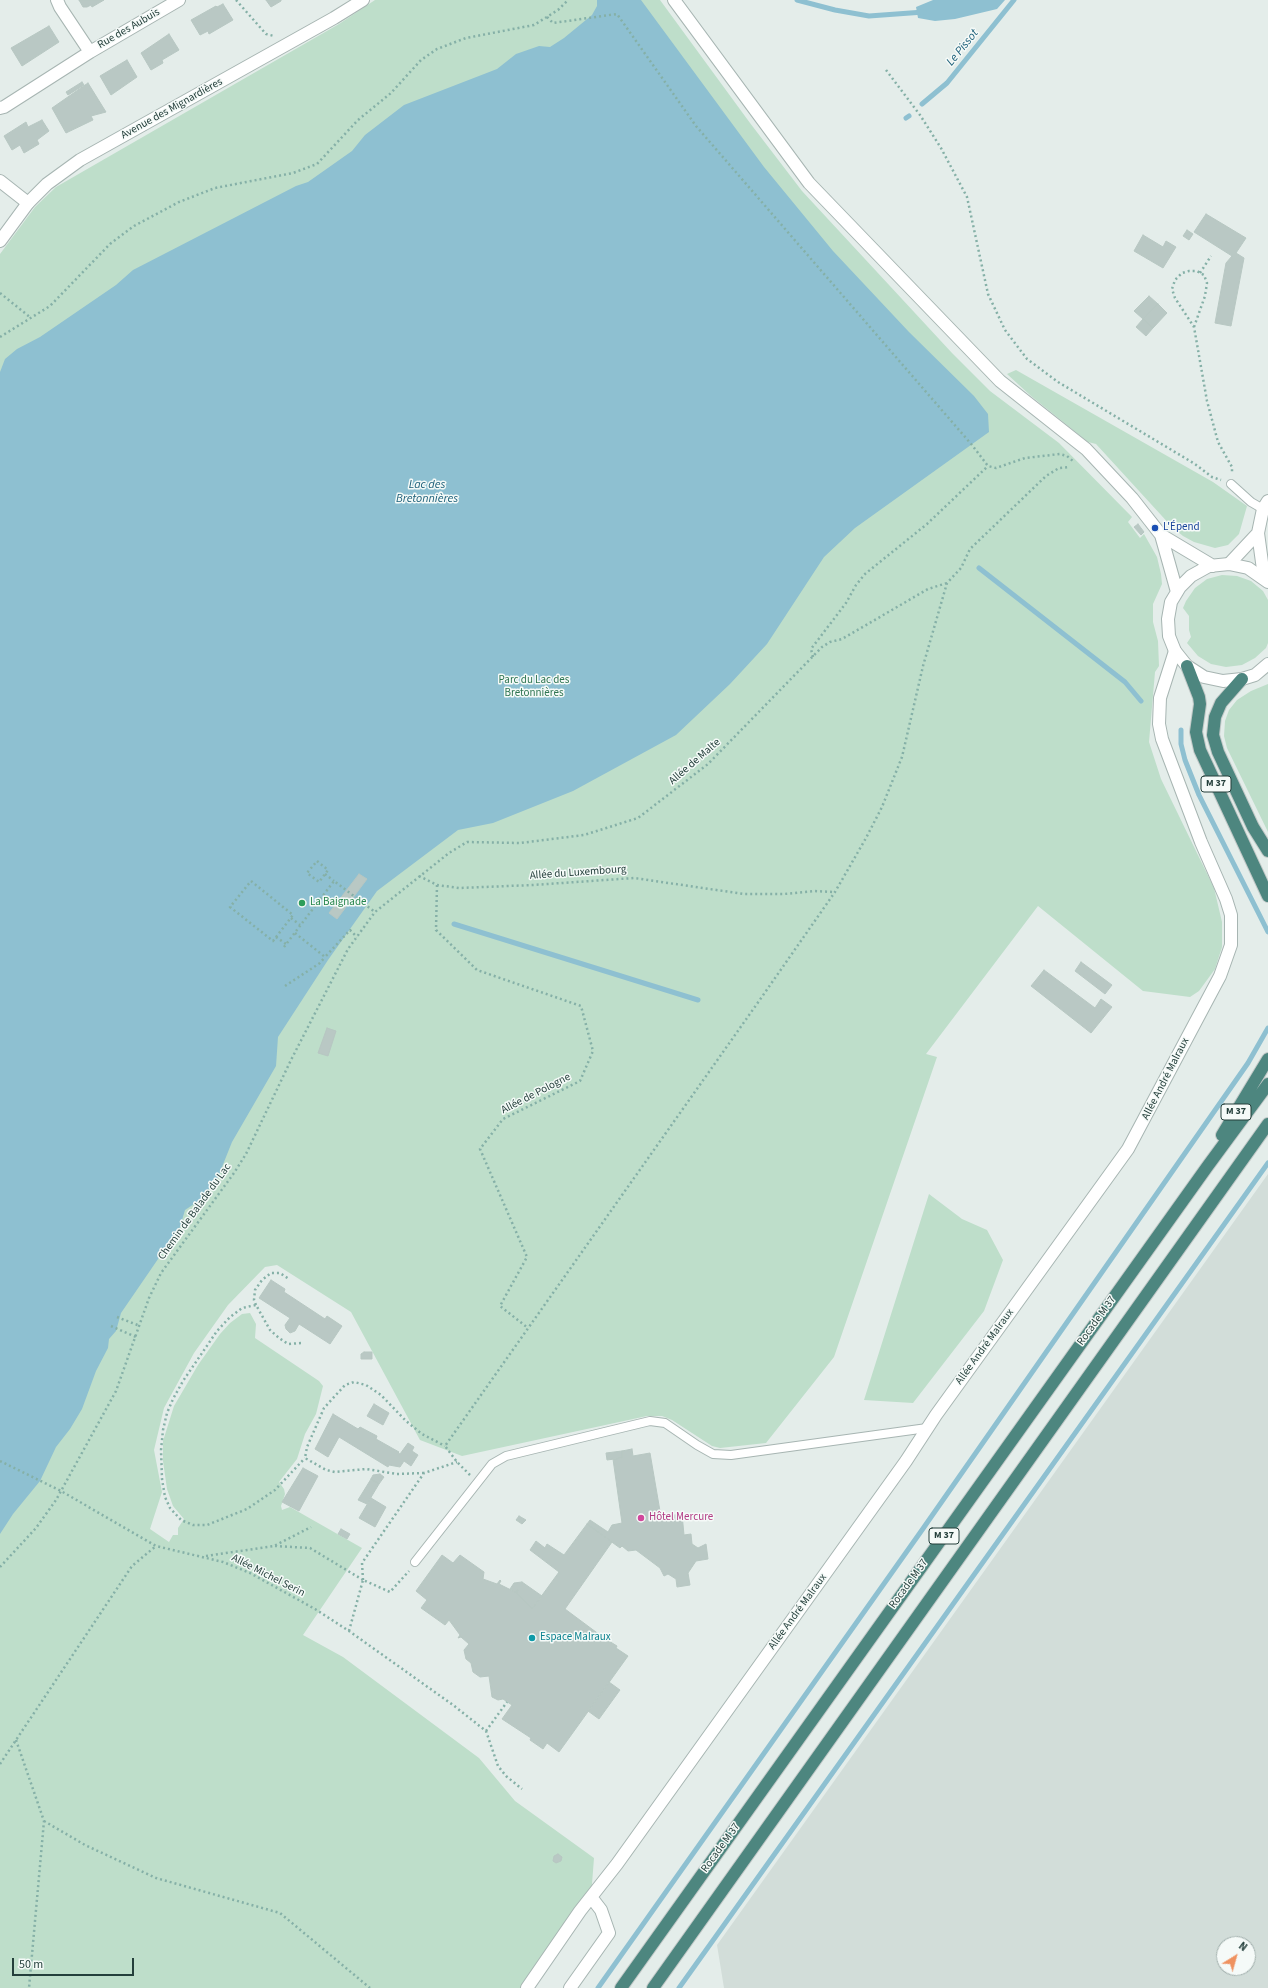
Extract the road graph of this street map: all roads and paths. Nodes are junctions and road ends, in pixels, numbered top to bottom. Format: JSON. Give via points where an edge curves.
{"nodes":[{"id":1,"x":57,"y":0,"type":"edge"},
{"id":2,"x":179,"y":0,"type":"edge"},
{"id":3,"x":236,"y":0,"type":"edge"},
{"id":4,"x":363,"y":0,"type":"edge"},
{"id":5,"x":568,"y":0,"type":"edge"},
{"id":6,"x":674,"y":0,"type":"edge"},
{"id":7,"x":547,"y":17,"type":"junction"},
{"id":8,"x":285,"y":46,"type":"junction"},
{"id":9,"x":90,"y":52,"type":"junction"},
{"id":10,"x":886,"y":70,"type":"dead end"},
{"id":11,"x":0,"y":108,"type":"edge"},
{"id":12,"x":0,"y":181,"type":"edge"},
{"id":13,"x":28,"y":203,"type":"junction"},
{"id":14,"x":0,"y":241,"type":"edge"},
{"id":15,"x":1211,"y":256,"type":"dead end"},
{"id":16,"x":1200,"y":273,"type":"junction"},
{"id":17,"x":0,"y":293,"type":"edge"},
{"id":18,"x":31,"y":318,"type":"junction"},
{"id":19,"x":1194,"y":326,"type":"junction"},
{"id":20,"x":0,"y":337,"type":"edge"},
{"id":21,"x":1074,"y":462,"type":"dead end"},
{"id":22,"x":988,"y":466,"type":"junction"},
{"id":23,"x":1069,"y":467,"type":"dead end"},
{"id":24,"x":1231,"y":484,"type":"junction"},
{"id":25,"x":1265,"y":505,"type":"edge"},
{"id":26,"x":1258,"y":533,"type":"junction"},
{"id":27,"x":1161,"y":535,"type":"junction"},
{"id":28,"x":1229,"y":564,"type":"junction"},
{"id":29,"x":1213,"y":566,"type":"junction"},
{"id":30,"x":1266,"y":580,"type":"edge"},
{"id":31,"x":947,"y":583,"type":"junction"},
{"id":32,"x":1177,"y":592,"type":"junction"},
{"id":33,"x":1176,"y":651,"type":"junction"},
{"id":34,"x":814,"y":657,"type":"junction"},
{"id":35,"x":1187,"y":666,"type":"junction"},
{"id":36,"x":1267,"y":666,"type":"edge"},
{"id":37,"x":1242,"y":679,"type":"junction"},
{"id":38,"x":1268,"y":851,"type":"edge"},
{"id":39,"x":325,"y":874,"type":"junction"},
{"id":40,"x":419,"y":876,"type":"junction"},
{"id":41,"x":334,"y":881,"type":"junction"},
{"id":42,"x":437,"y":885,"type":"junction"},
{"id":43,"x":835,"y":892,"type":"junction"},
{"id":44,"x":1268,"y":896,"type":"edge"},
{"id":45,"x":375,"y":912,"type":"junction"},
{"id":46,"x":291,"y":918,"type":"junction"},
{"id":47,"x":300,"y":925,"type":"junction"},
{"id":48,"x":295,"y":933,"type":"junction"},
{"id":49,"x":276,"y":937,"type":"junction"},
{"id":50,"x":357,"y":937,"type":"junction"},
{"id":51,"x":325,"y":957,"type":"junction"},
{"id":52,"x":285,"y":986,"type":"dead end"},
{"id":53,"x":1268,"y":1059,"type":"edge"},
{"id":54,"x":1268,"y":1084,"type":"edge"},
{"id":55,"x":1268,"y":1124,"type":"edge"},
{"id":56,"x":1207,"y":1167,"type":"junction"},
{"id":57,"x":289,"y":1279,"type":"dead end"},
{"id":58,"x":256,"y":1305,"type":"junction"},
{"id":59,"x":117,"y":1317,"type":"dead end"},
{"id":60,"x":111,"y":1326,"type":"dead end"},
{"id":61,"x":140,"y":1326,"type":"junction"},
{"id":62,"x":528,"y":1328,"type":"junction"},
{"id":63,"x":136,"y":1337,"type":"junction"},
{"id":64,"x":301,"y":1343,"type":"dead end"},
{"id":65,"x":927,"y":1428,"type":"junction"},
{"id":66,"x":445,"y":1446,"type":"junction"},
{"id":67,"x":305,"y":1458,"type":"junction"},
{"id":68,"x":0,"y":1461,"type":"edge"},
{"id":69,"x":457,"y":1462,"type":"junction"},
{"id":70,"x":424,"y":1473,"type":"junction"},
{"id":71,"x":478,"y":1482,"type":"junction"},
{"id":72,"x":61,"y":1491,"type":"junction"},
{"id":73,"x":311,"y":1527,"type":"dead end"},
{"id":74,"x":156,"y":1546,"type":"junction"},
{"id":75,"x":274,"y":1546,"type":"junction"},
{"id":76,"x":203,"y":1556,"type":"junction"},
{"id":77,"x":415,"y":1562,"type":"joint"},
{"id":78,"x":0,"y":1567,"type":"edge"},
{"id":79,"x":363,"y":1580,"type":"junction"},
{"id":80,"x":349,"y":1631,"type":"junction"},
{"id":81,"x":507,"y":1702,"type":"dead end"},
{"id":82,"x":486,"y":1731,"type":"junction"},
{"id":83,"x":16,"y":1740,"type":"junction"},
{"id":84,"x":0,"y":1764,"type":"edge"},
{"id":85,"x":522,"y":1789,"type":"dead end"},
{"id":86,"x":44,"y":1821,"type":"junction"},
{"id":87,"x":592,"y":1897,"type":"junction"},
{"id":88,"x":29,"y":1987,"type":"edge"},
{"id":89,"x":370,"y":1988,"type":"edge"},
{"id":90,"x":527,"y":1988,"type":"edge"},
{"id":91,"x":570,"y":1988,"type":"edge"},
{"id":92,"x":621,"y":1988,"type":"edge"},
{"id":93,"x":652,"y":1988,"type":"edge"}],
"edges":[{"from":1,"to":9,"type":"street","name":"Rue des Aubuis"},
{"from":2,"to":9,"type":"street","name":"Rue des Aubuis"},
{"from":3,"to":8,"type":"path","via":[[266,34],[280,37]]},
{"from":4,"to":8,"type":"street","name":"Avenue des Mignardières"},
{"from":5,"to":7,"type":"path"},
{"from":6,"to":27,"type":"street","via":[[809,183],[1000,381],[1098,461]]},
{"from":7,"to":18,"type":"path","via":[[534,25],[466,38],[437,49],[421,60],[391,93],[354,125],[317,164],[293,173],[215,188],[154,215],[114,240],[50,306]]},
{"from":7,"to":22,"type":"path","via":[[553,23],[617,14],[696,126]]},
{"from":8,"to":13,"type":"street","name":"Avenue des Mignardières","via":[[80,160],[47,184]]},
{"from":9,"to":11,"type":"street"},
{"from":10,"to":24,"type":"path","via":[[920,115],[967,197],[988,294],[1005,330],[1027,359],[1058,382],[1195,464],[1212,477]]},
{"from":12,"to":13,"type":"street"},
{"from":13,"to":14,"type":"street","name":"Avenue des Mignardières"},
{"from":15,"to":16,"type":"path"},
{"from":16,"to":19,"type":"path","via":[[1204,275],[1206,283],[1205,296]]},
{"from":16,"to":19,"type":"path","via":[[1182,273],[1175,280],[1172,289],[1175,298]]},
{"from":17,"to":18,"type":"path"},
{"from":18,"to":20,"type":"path"},
{"from":19,"to":24,"type":"path","via":[[1206,401],[1218,442],[1232,467]]},
{"from":21,"to":22,"type":"path","via":[[1060,454],[1025,458],[996,468]]},
{"from":22,"to":34,"type":"path","via":[[927,524],[865,574],[810,649]]},
{"from":23,"to":31,"type":"path","via":[[1059,468],[1046,476],[970,548],[961,568]]},
{"from":24,"to":25,"type":"lane","via":[[1251,502]]},
{"from":25,"to":26,"type":"street"},
{"from":26,"to":28,"type":"street"},
{"from":26,"to":30,"type":"street"},
{"from":27,"to":29,"type":"street"},
{"from":27,"to":32,"type":"street"},
{"from":28,"to":29,"type":"street"},
{"from":28,"to":30,"type":"street","via":[[1248,568]]},
{"from":29,"to":32,"type":"street","via":[[1191,576]]},
{"from":31,"to":34,"type":"path","name":"Allée de Malte","via":[[928,589],[842,639],[830,642]]},
{"from":31,"to":43,"type":"path","via":[[922,666],[902,757],[879,813]]},
{"from":32,"to":33,"type":"street","via":[[1171,602],[1168,619],[1169,636]]},
{"from":33,"to":35,"type":"street"},
{"from":33,"to":65,"type":"street","name":"Allée André Malraux","via":[[1160,698],[1159,724],[1162,739],[1201,842],[1226,899],[1232,929],[1231,945],[1220,976],[1128,1150]]},
{"from":34,"to":40,"type":"path","name":"Allée de Malte","via":[[708,764],[638,818],[584,835],[520,843],[467,842]]},
{"from":35,"to":37,"type":"street","via":[[1204,677],[1223,681]]},
{"from":35,"to":44,"type":"highway","number":"M 37","via":[[1199,697],[1196,732],[1200,750]]},
{"from":36,"to":37,"type":"street"},
{"from":37,"to":38,"type":"highway","number":"M 37","via":[[1221,703],[1215,717],[1213,735],[1218,752],[1253,827]]},
{"from":39,"to":39,"type":"path","via":[[328,870],[317,861],[307,873],[319,882]]},
{"from":39,"to":41,"type":"path"},
{"from":40,"to":42,"type":"path","name":"Allée du Luxembourg"},
{"from":40,"to":45,"type":"path","name":"Chemin de Balade du Lac"},
{"from":41,"to":45,"type":"path"},
{"from":41,"to":47,"type":"path"},
{"from":42,"to":43,"type":"path","name":"Allée du Luxembourg","via":[[459,888],[494,887],[634,878],[744,894]]},
{"from":42,"to":62,"type":"path","name":"Allée de Pologne","via":[[436,930],[477,970],[581,1006],[593,1051],[580,1081],[503,1119],[480,1149],[527,1257],[500,1306]]},
{"from":43,"to":62,"type":"path"},
{"from":45,"to":50,"type":"path","name":"Chemin de Balade du Lac"},
{"from":46,"to":47,"type":"path"},
{"from":46,"to":49,"type":"path"},
{"from":46,"to":49,"type":"path","via":[[294,915],[251,881],[230,907],[273,941]]},
{"from":47,"to":48,"type":"path"},
{"from":48,"to":49,"type":"path","via":[[285,945]]},
{"from":48,"to":51,"type":"path"},
{"from":50,"to":51,"type":"path","via":[[350,930]]},
{"from":50,"to":61,"type":"path","name":"Chemin de Balade du Lac","via":[[348,949],[291,1060],[246,1154],[162,1273],[149,1298]]},
{"from":51,"to":52,"type":"path"},
{"from":53,"to":56,"type":"highway","number":"M 37","via":[[1236,1110]]},
{"from":54,"to":56,"type":"highway","name":"Rocade M 37","number":"M 37"},
{"from":55,"to":93,"type":"highway","number":"M 37"},
{"from":56,"to":92,"type":"highway","name":"Rocade M 37","number":"M 37"},
{"from":57,"to":58,"type":"path","via":[[280,1273],[271,1273],[262,1280],[255,1290]]},
{"from":58,"to":64,"type":"path","via":[[270,1330],[279,1338],[288,1344]]},
{"from":58,"to":67,"type":"path","via":[[242,1308],[217,1331],[173,1399],[163,1430],[161,1450],[165,1498],[181,1520],[194,1525],[207,1525],[246,1509],[275,1490]]},
{"from":59,"to":61,"type":"path"},
{"from":60,"to":63,"type":"path"},
{"from":61,"to":63,"type":"path","name":"Chemin de Balade du Lac"},
{"from":62,"to":66,"type":"path"},
{"from":63,"to":72,"type":"path","name":"Chemin de Balade du Lac","via":[[116,1391]]},
{"from":65,"to":71,"type":"lane","via":[[731,1455],[713,1454],[665,1423],[650,1421],[506,1456],[492,1464]]},
{"from":65,"to":87,"type":"street","name":"Allée André Malraux"},
{"from":66,"to":67,"type":"path","via":[[422,1434],[381,1395],[366,1385],[354,1382],[345,1386],[324,1408],[307,1447]]},
{"from":66,"to":69,"type":"path"},
{"from":67,"to":70,"type":"path","via":[[335,1472],[366,1469],[397,1474]]},
{"from":68,"to":72,"type":"path","name":"Allée Michel Serin"},
{"from":69,"to":70,"type":"path"},
{"from":69,"to":71,"type":"path"},
{"from":70,"to":79,"type":"path","via":[[362,1563]]},
{"from":71,"to":77,"type":"lane"},
{"from":72,"to":74,"type":"path","name":"Allée Michel Serin"},
{"from":72,"to":78,"type":"path","name":"Chemin de Balade du Lac","via":[[36,1528]]},
{"from":73,"to":75,"type":"path"},
{"from":74,"to":76,"type":"path","name":"Allée Michel Serin"},
{"from":74,"to":83,"type":"path","via":[[132,1566]]},
{"from":75,"to":76,"type":"path"},
{"from":75,"to":79,"type":"path","via":[[310,1548]]},
{"from":76,"to":80,"type":"path","name":"Allée Michel Serin","via":[[250,1573]]},
{"from":77,"to":79,"type":"path","via":[[390,1592]]},
{"from":79,"to":80,"type":"path"},
{"from":80,"to":82,"type":"path","name":"Allée Michel Serin"},
{"from":81,"to":82,"type":"path"},
{"from":82,"to":85,"type":"path","via":[[498,1766]]},
{"from":83,"to":84,"type":"path"},
{"from":83,"to":86,"type":"path"},
{"from":86,"to":88,"type":"path"},
{"from":86,"to":89,"type":"path","via":[[85,1845],[156,1878],[280,1913]]},
{"from":87,"to":90,"type":"street","name":"Allée André Malraux"},
{"from":87,"to":91,"type":"street","via":[[601,1910],[609,1933]]}]}
